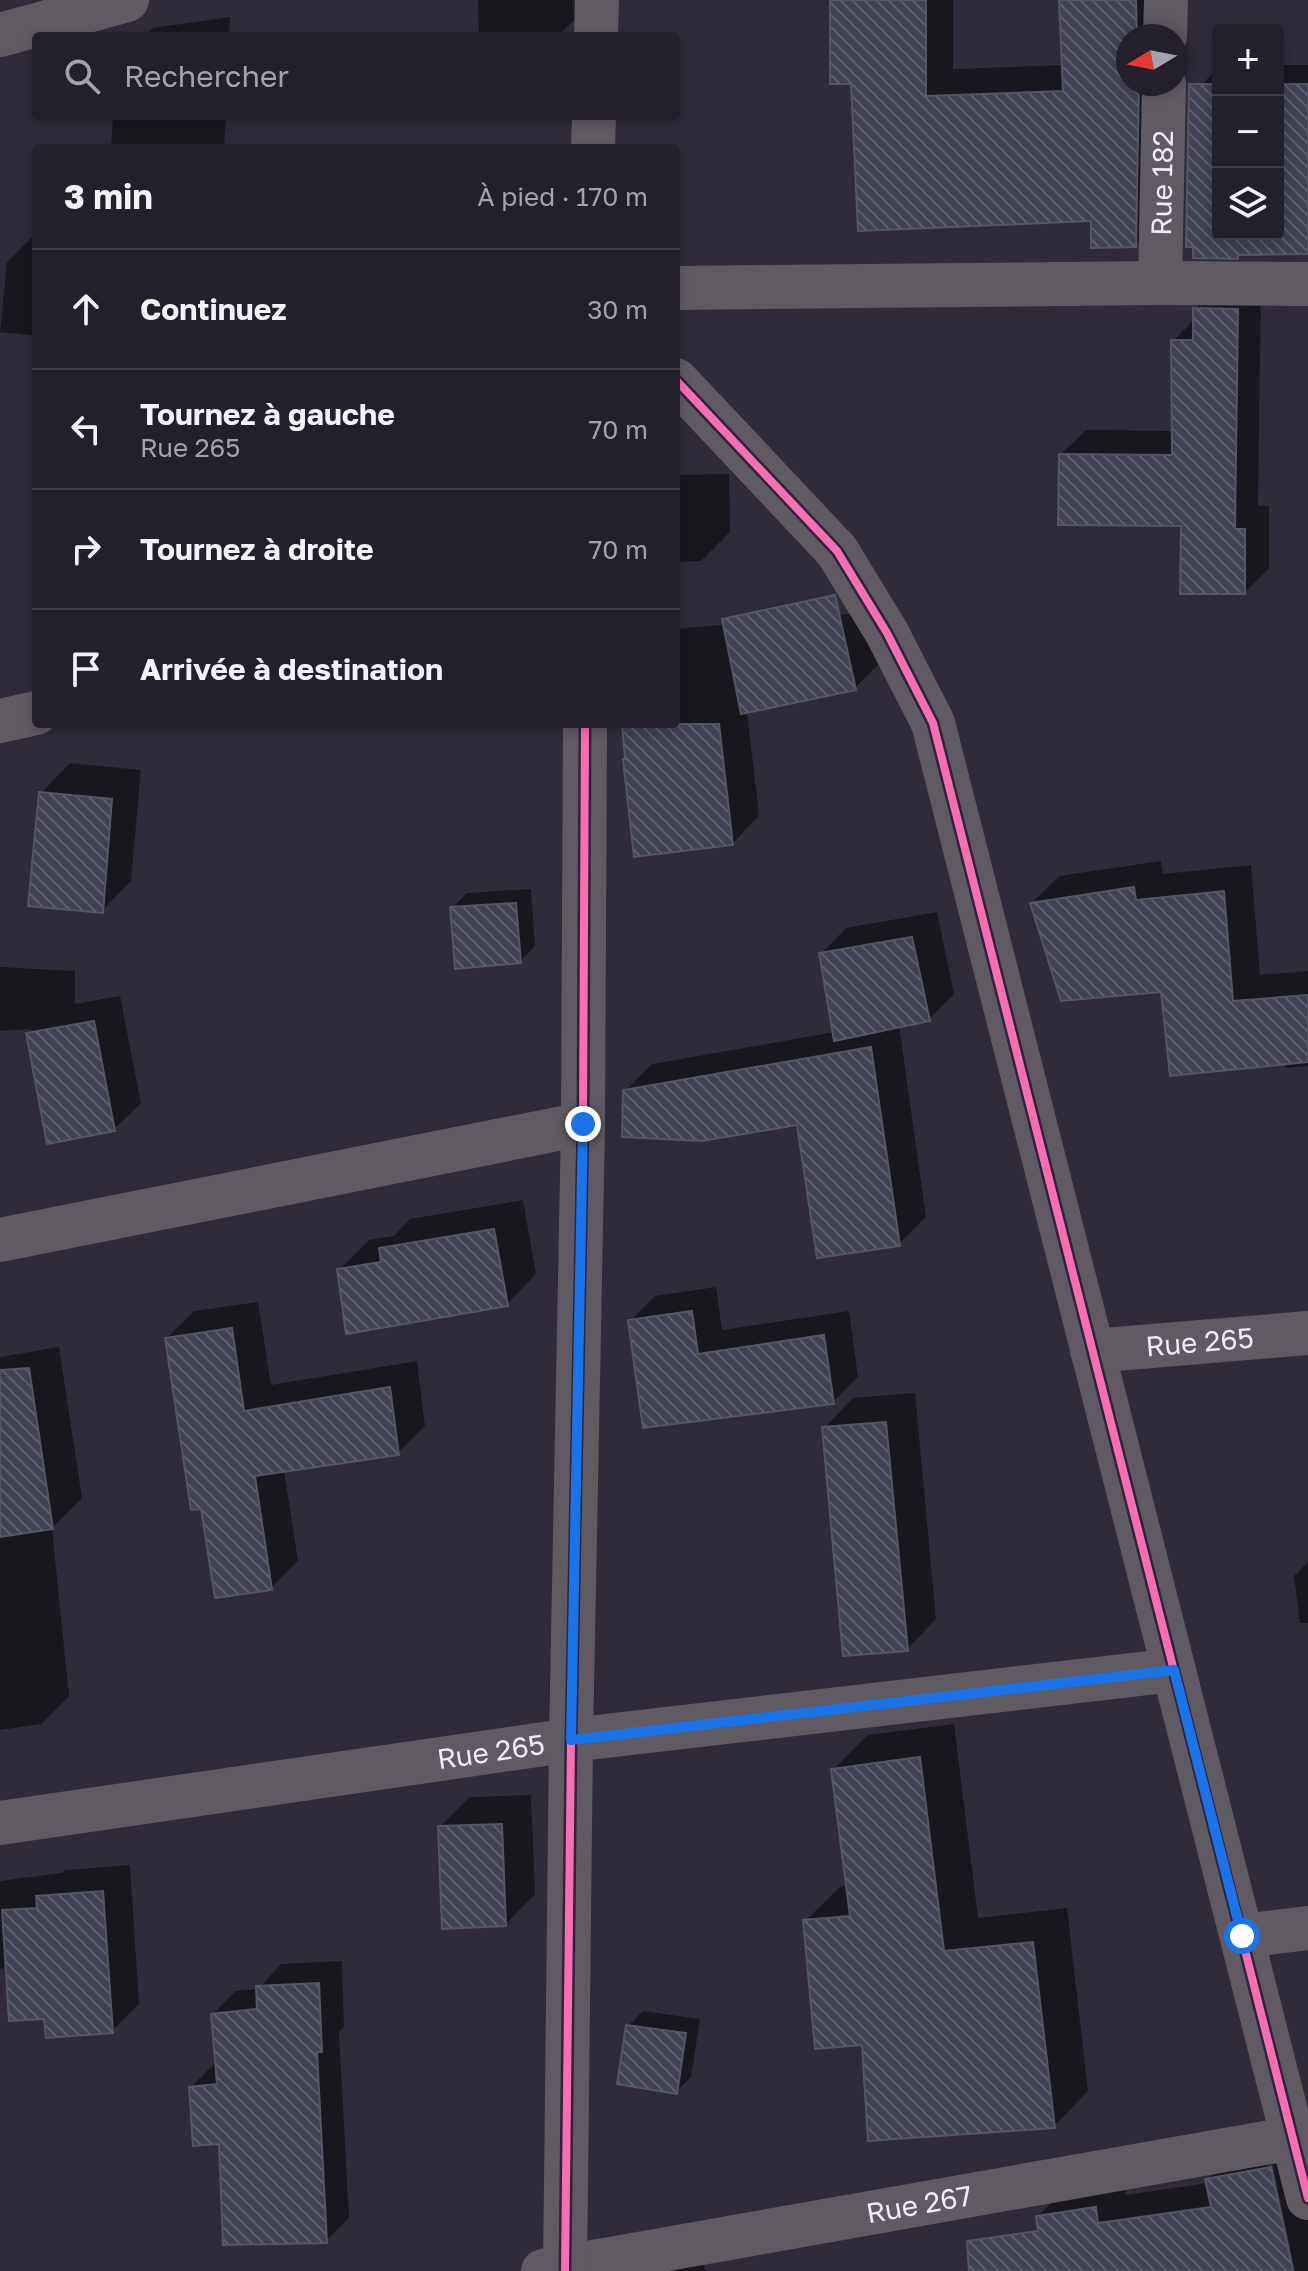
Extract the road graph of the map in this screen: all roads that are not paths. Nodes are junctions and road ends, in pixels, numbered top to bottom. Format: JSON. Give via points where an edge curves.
{"nodes":[{"id":1,"x":127,"y":0,"type":"edge"},
{"id":2,"x":597,"y":0,"type":"edge"},
{"id":3,"x":1166,"y":0,"type":"edge"},
{"id":4,"x":1165,"y":24,"type":"edge"},
{"id":5,"x":596,"y":32,"type":"edge"},
{"id":6,"x":0,"y":35,"type":"edge"},
{"id":7,"x":1164,"y":96,"type":"edge"},
{"id":8,"x":594,"y":120,"type":"edge"},
{"id":9,"x":593,"y":144,"type":"edge"},
{"id":10,"x":1160,"y":283,"type":"junction"},
{"id":11,"x":1308,"y":284,"type":"edge"},
{"id":12,"x":680,"y":288,"type":"edge"},
{"id":13,"x":680,"y":384,"type":"edge"},
{"id":14,"x":32,"y":714,"type":"edge"},
{"id":15,"x":0,"y":721,"type":"edge"},
{"id":16,"x":585,"y":728,"type":"edge"},
{"id":17,"x":583,"y":1124,"type":"junction"},
{"id":18,"x":0,"y":1240,"type":"edge"},
{"id":19,"x":1308,"y":1333,"type":"edge"},
{"id":20,"x":1092,"y":1351,"type":"junction"},
{"id":21,"x":1174,"y":1670,"type":"junction"},
{"id":22,"x":571,"y":1740,"type":"junction"},
{"id":23,"x":0,"y":1823,"type":"edge"},
{"id":24,"x":1308,"y":1928,"type":"edge"},
{"id":25,"x":1242,"y":1936,"type":"junction"},
{"id":26,"x":1293,"y":2138,"type":"junction"},
{"id":27,"x":1308,"y":2198,"type":"edge"},
{"id":28,"x":557,"y":2270,"type":"edge"}],
"edges":[{"from":1,"to":6,"type":"street"},
{"from":2,"to":5,"type":"street"},
{"from":3,"to":4,"type":"street"},
{"from":7,"to":10,"type":"street","name":"Rue 182"},
{"from":8,"to":9,"type":"street"},
{"from":10,"to":11,"type":"street"},
{"from":10,"to":12,"type":"street"},
{"from":13,"to":20,"type":"street","via":[[837,551],[933,723]]},
{"from":14,"to":15,"type":"street"},
{"from":16,"to":17,"type":"street"},
{"from":17,"to":18,"type":"street"},
{"from":17,"to":22,"type":"street"},
{"from":19,"to":20,"type":"street","name":"Rue 265"},
{"from":20,"to":21,"type":"street"},
{"from":21,"to":22,"type":"street","name":"Rue 265"},
{"from":21,"to":25,"type":"street"},
{"from":22,"to":23,"type":"street","name":"Rue 265"},
{"from":22,"to":28,"type":"street"},
{"from":24,"to":25,"type":"street"},
{"from":25,"to":26,"type":"street"},
{"from":26,"to":27,"type":"street"},
{"from":26,"to":28,"type":"street","name":"Rue 267"}]}
